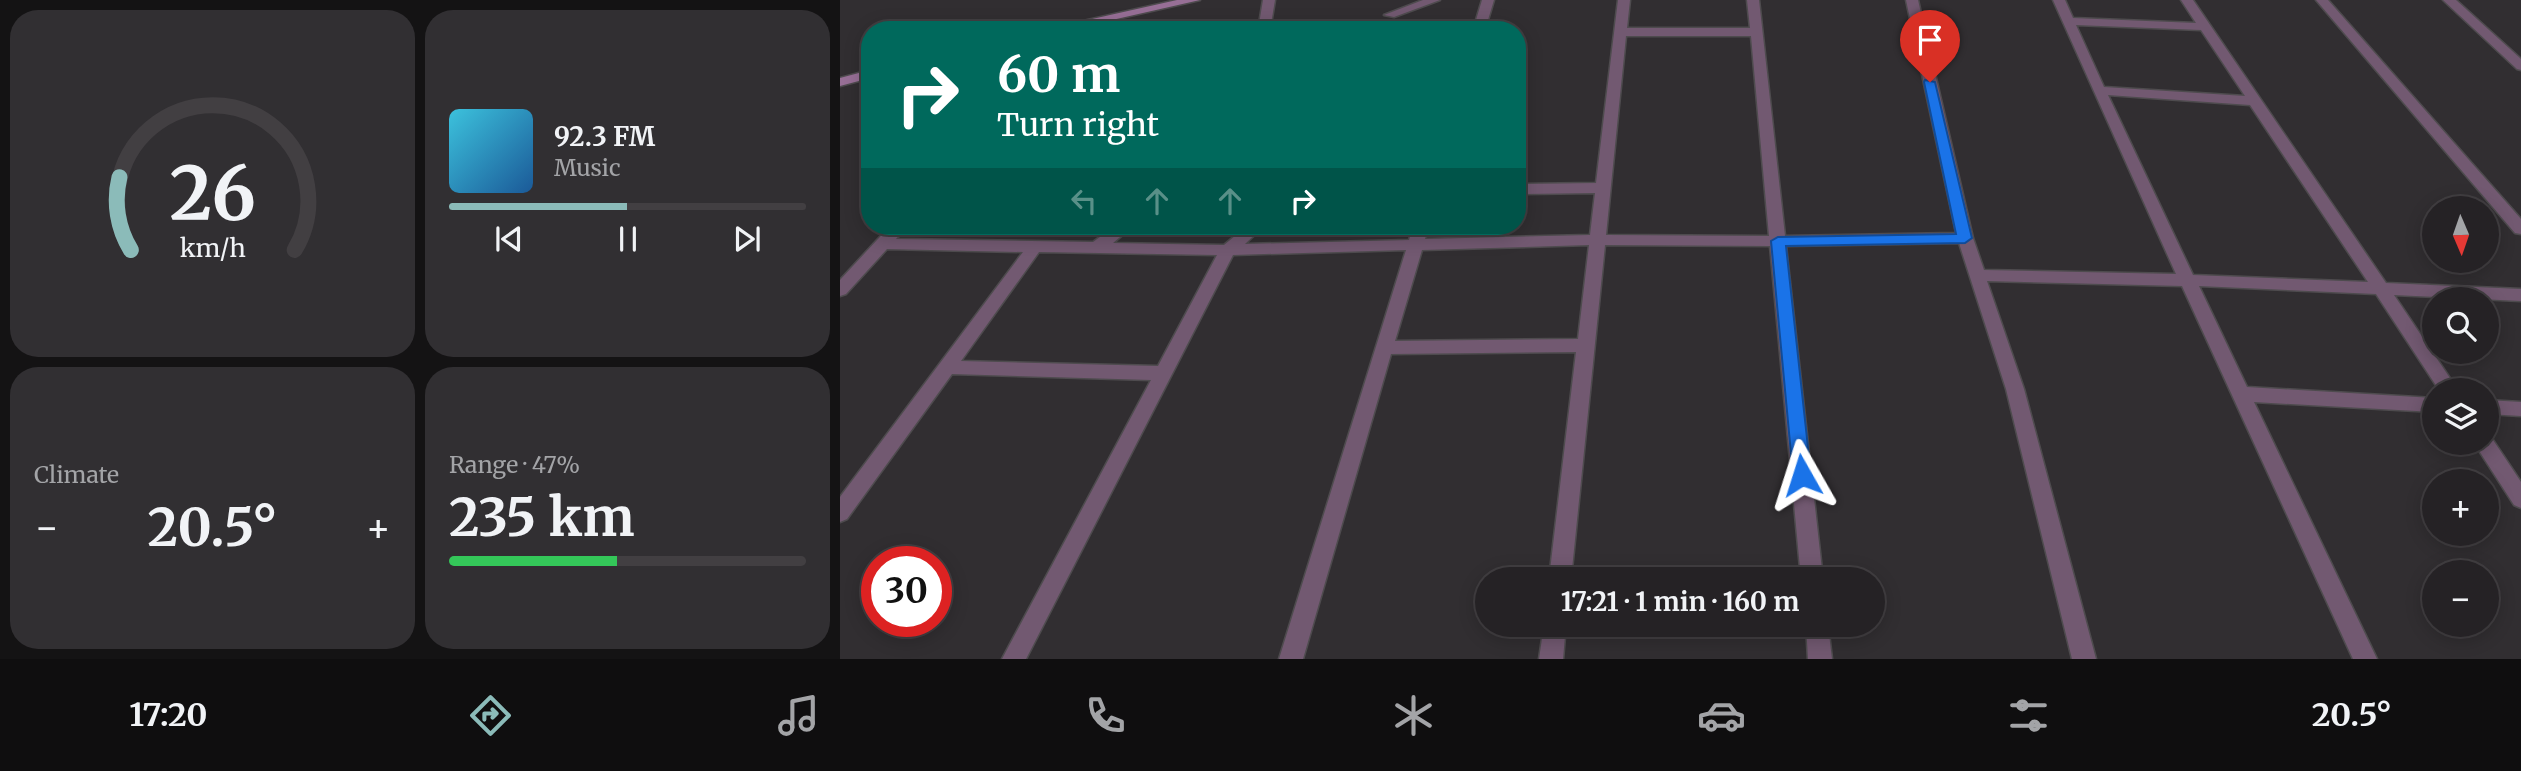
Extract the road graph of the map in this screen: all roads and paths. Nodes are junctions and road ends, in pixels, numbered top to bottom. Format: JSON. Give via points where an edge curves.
{"nodes":[{"id":1,"x":1194,"y":0,"type":"edge"},
{"id":2,"x":1269,"y":0,"type":"edge"},
{"id":3,"x":1434,"y":0,"type":"edge"},
{"id":4,"x":1488,"y":0,"type":"edge"},
{"id":5,"x":1624,"y":0,"type":"edge"},
{"id":6,"x":1754,"y":0,"type":"edge"},
{"id":7,"x":1912,"y":0,"type":"edge"},
{"id":8,"x":2059,"y":0,"type":"edge"},
{"id":9,"x":2187,"y":0,"type":"edge"},
{"id":10,"x":2322,"y":0,"type":"edge"},
{"id":11,"x":2449,"y":0,"type":"edge"},
{"id":12,"x":1390,"y":15,"type":"dead end"},
{"id":13,"x":1092,"y":21,"type":"edge"},
{"id":14,"x":1266,"y":21,"type":"edge"},
{"id":15,"x":1482,"y":21,"type":"edge"},
{"id":16,"x":2067,"y":21,"type":"junction"},
{"id":17,"x":2205,"y":27,"type":"junction"},
{"id":18,"x":1620,"y":32,"type":"junction"},
{"id":19,"x":1757,"y":32,"type":"junction"},
{"id":20,"x":2521,"y":66,"type":"edge"},
{"id":21,"x":861,"y":76,"type":"edge"},
{"id":22,"x":840,"y":82,"type":"edge"},
{"id":23,"x":2099,"y":92,"type":"junction"},
{"id":24,"x":2256,"y":101,"type":"junction"},
{"id":25,"x":1602,"y":188,"type":"junction"},
{"id":26,"x":1526,"y":189,"type":"edge"},
{"id":27,"x":2521,"y":229,"type":"edge"},
{"id":28,"x":891,"y":235,"type":"edge"},
{"id":29,"x":1113,"y":235,"type":"edge"},
{"id":30,"x":1246,"y":235,"type":"edge"},
{"id":31,"x":1419,"y":235,"type":"edge"},
{"id":32,"x":1965,"y":238,"type":"junction"},
{"id":33,"x":1596,"y":240,"type":"junction"},
{"id":34,"x":1778,"y":241,"type":"junction"},
{"id":35,"x":883,"y":244,"type":"junction"},
{"id":36,"x":1034,"y":248,"type":"junction"},
{"id":37,"x":1096,"y":248,"type":"junction"},
{"id":38,"x":1228,"y":250,"type":"junction"},
{"id":39,"x":1979,"y":275,"type":"junction"},
{"id":40,"x":2187,"y":280,"type":"junction"},
{"id":41,"x":2382,"y":288,"type":"junction"},
{"id":42,"x":840,"y":290,"type":"edge"},
{"id":43,"x":2521,"y":295,"type":"edge"},
{"id":44,"x":1585,"y":345,"type":"junction"},
{"id":45,"x":1384,"y":348,"type":"junction"},
{"id":46,"x":947,"y":368,"type":"junction"},
{"id":47,"x":1163,"y":373,"type":"junction"},
{"id":48,"x":2441,"y":378,"type":"edge"},
{"id":49,"x":2239,"y":394,"type":"junction"},
{"id":50,"x":2422,"y":403,"type":"edge"},
{"id":51,"x":2499,"y":408,"type":"edge"},
{"id":52,"x":2521,"y":409,"type":"edge"},
{"id":53,"x":2492,"y":455,"type":"edge"},
{"id":54,"x":2521,"y":499,"type":"edge"},
{"id":55,"x":840,"y":513,"type":"edge"},
{"id":56,"x":1561,"y":567,"type":"edge"},
{"id":57,"x":1811,"y":567,"type":"edge"},
{"id":58,"x":1554,"y":637,"type":"edge"},
{"id":59,"x":1818,"y":637,"type":"edge"},
{"id":60,"x":1014,"y":659,"type":"edge"},
{"id":61,"x":1292,"y":659,"type":"edge"},
{"id":62,"x":1552,"y":659,"type":"edge"},
{"id":63,"x":1820,"y":659,"type":"edge"},
{"id":64,"x":2084,"y":659,"type":"edge"},
{"id":65,"x":2364,"y":659,"type":"edge"}],
"edges":[{"from":1,"to":13,"type":"main road"},
{"from":2,"to":14,"type":"street"},
{"from":3,"to":12,"type":"street"},
{"from":4,"to":15,"type":"street"},
{"from":5,"to":18,"type":"street"},
{"from":6,"to":19,"type":"street"},
{"from":7,"to":32,"type":"street"},
{"from":8,"to":16,"type":"street"},
{"from":9,"to":17,"type":"street"},
{"from":10,"to":27,"type":"street"},
{"from":11,"to":20,"type":"street"},
{"from":16,"to":17,"type":"street"},
{"from":16,"to":23,"type":"street"},
{"from":17,"to":24,"type":"street"},
{"from":18,"to":19,"type":"street"},
{"from":18,"to":25,"type":"street"},
{"from":19,"to":34,"type":"street"},
{"from":21,"to":22,"type":"main road"},
{"from":23,"to":24,"type":"street"},
{"from":23,"to":40,"type":"street"},
{"from":24,"to":41,"type":"street"},
{"from":25,"to":26,"type":"street"},
{"from":25,"to":33,"type":"street"},
{"from":28,"to":35,"type":"street"},
{"from":29,"to":37,"type":"street"},
{"from":30,"to":38,"type":"street"},
{"from":31,"to":33,"type":"street"},
{"from":31,"to":38,"type":"street"},
{"from":31,"to":45,"type":"street"},
{"from":32,"to":34,"type":"street"},
{"from":32,"to":39,"type":"street"},
{"from":33,"to":34,"type":"street"},
{"from":33,"to":44,"type":"street"},
{"from":34,"to":57,"type":"street"},
{"from":35,"to":36,"type":"street"},
{"from":35,"to":42,"type":"street"},
{"from":36,"to":37,"type":"street"},
{"from":36,"to":46,"type":"street"},
{"from":37,"to":38,"type":"street"},
{"from":38,"to":47,"type":"street"},
{"from":39,"to":40,"type":"street"},
{"from":39,"to":64,"type":"street","via":[[2015,389]]},
{"from":40,"to":41,"type":"street"},
{"from":40,"to":49,"type":"street"},
{"from":41,"to":43,"type":"street"},
{"from":41,"to":48,"type":"street"},
{"from":44,"to":45,"type":"street"},
{"from":44,"to":56,"type":"street"},
{"from":45,"to":61,"type":"street"},
{"from":46,"to":47,"type":"street"},
{"from":46,"to":55,"type":"street"},
{"from":47,"to":60,"type":"street"},
{"from":49,"to":50,"type":"street"},
{"from":49,"to":65,"type":"street"},
{"from":51,"to":52,"type":"street"},
{"from":53,"to":54,"type":"street"},
{"from":58,"to":62,"type":"street"},
{"from":59,"to":63,"type":"street"}]}
